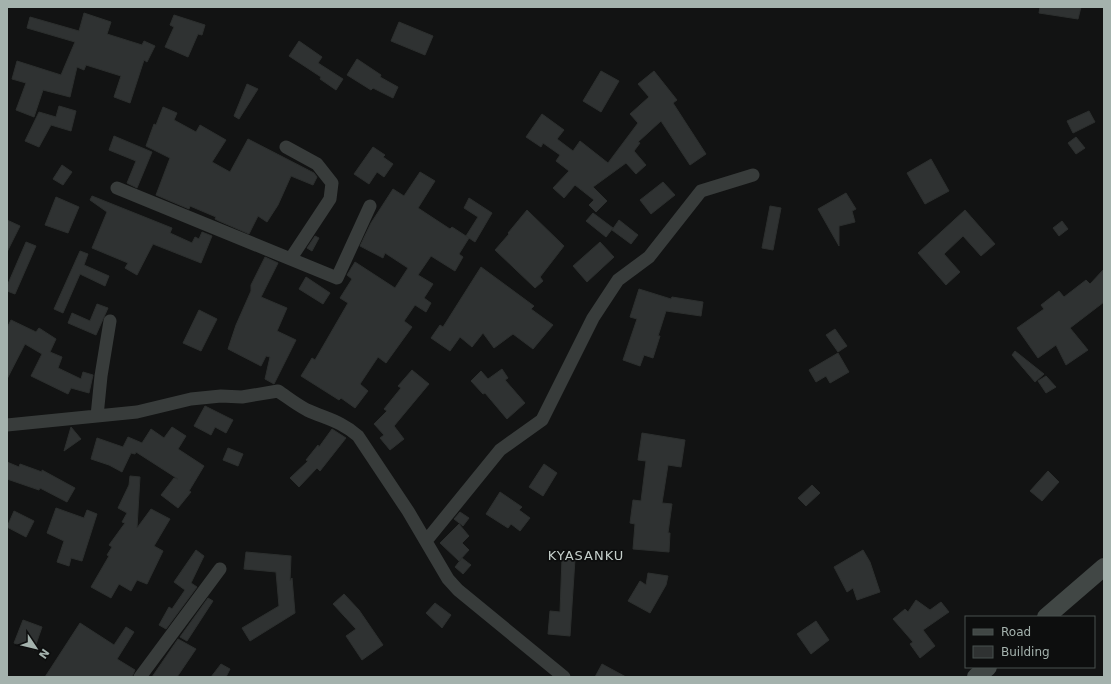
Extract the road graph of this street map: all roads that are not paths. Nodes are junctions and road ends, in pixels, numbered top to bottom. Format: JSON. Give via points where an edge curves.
{"nodes":[{"id":1,"x":286,"y":147,"type":"dead end"},
{"id":2,"x":753,"y":175,"type":"dead end"},
{"id":3,"x":117,"y":188,"type":"dead end"},
{"id":4,"x":370,"y":206,"type":"dead end"},
{"id":5,"x":292,"y":258,"type":"junction"},
{"id":6,"x":110,"y":321,"type":"dead end"},
{"id":7,"x":97,"y":416,"type":"junction"},
{"id":8,"x":7,"y":425,"type":"edge"},
{"id":9,"x":426,"y":541,"type":"junction"},
{"id":10,"x":1104,"y":567,"type":"edge"},
{"id":11,"x":220,"y":569,"type":"dead end"},
{"id":12,"x":1047,"y":616,"type":"edge"},
{"id":13,"x":987,"y":668,"type":"edge"},
{"id":14,"x":140,"y":677,"type":"edge"},
{"id":15,"x":564,"y":677,"type":"edge"},
{"id":16,"x":976,"y":677,"type":"edge"}],
"edges":[{"from":1,"to":5,"type":"street","via":[[317,164],[332,183],[330,199]]},
{"from":2,"to":9,"type":"street","via":[[701,191],[649,257],[618,280],[593,318],[542,420],[500,450]]},
{"from":3,"to":5,"type":"street"},
{"from":4,"to":5,"type":"street","via":[[337,278]]},
{"from":6,"to":7,"type":"street","via":[[100,376]]},
{"from":7,"to":8,"type":"street"},
{"from":7,"to":9,"type":"street","via":[[137,412],[191,399],[242,397],[278,391],[307,410],[347,426],[358,436]]},
{"from":9,"to":15,"type":"street","via":[[448,579],[458,590]]},
{"from":10,"to":12,"type":"main road"},
{"from":11,"to":14,"type":"street"},
{"from":13,"to":16,"type":"main road"}]}
